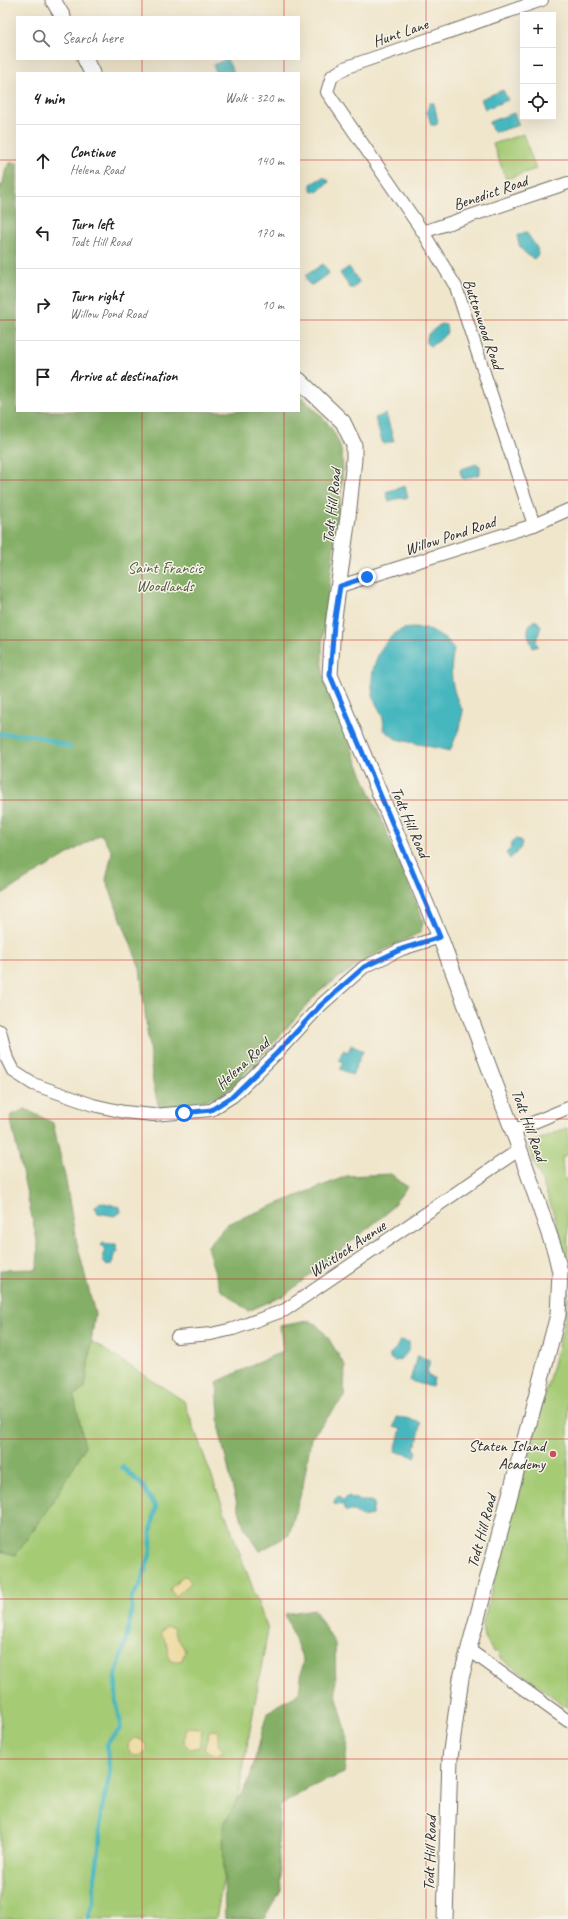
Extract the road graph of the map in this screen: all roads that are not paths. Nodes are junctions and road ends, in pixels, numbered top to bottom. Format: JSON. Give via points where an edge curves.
{"nodes":[{"id":1,"x":53,"y":0,"type":"edge"},
{"id":2,"x":542,"y":0,"type":"edge"},
{"id":3,"x":62,"y":16,"type":"edge"},
{"id":4,"x":86,"y":60,"type":"edge"},
{"id":5,"x":92,"y":72,"type":"edge"},
{"id":6,"x":327,"y":92,"type":"joint"},
{"id":7,"x":568,"y":183,"type":"edge"},
{"id":8,"x":423,"y":232,"type":"junction"},
{"id":9,"x":300,"y":381,"type":"edge"},
{"id":10,"x":568,"y":510,"type":"edge"},
{"id":11,"x":534,"y":524,"type":"junction"},
{"id":12,"x":340,"y":586,"type":"junction"},
{"id":13,"x":440,"y":937,"type":"junction"},
{"id":14,"x":0,"y":1031,"type":"edge"},
{"id":15,"x":568,"y":1108,"type":"edge"},
{"id":16,"x":514,"y":1131,"type":"junction"},
{"id":17,"x":520,"y":1150,"type":"junction"},
{"id":18,"x":177,"y":1337,"type":"dead end"},
{"id":19,"x":468,"y":1649,"type":"junction"},
{"id":20,"x":568,"y":1721,"type":"edge"},
{"id":21,"x":445,"y":1919,"type":"edge"}],
"edges":[{"from":1,"to":3,"type":"street"},
{"from":2,"to":6,"type":"street","name":"Hunt Lane","via":[[347,67],[332,76]]},
{"from":4,"to":5,"type":"street"},
{"from":6,"to":8,"type":"street","name":"Buttonwood Road"},
{"from":7,"to":8,"type":"street","name":"Benedict Road"},
{"from":8,"to":11,"type":"street","name":"Buttonwood Road","via":[[456,287]]},
{"from":9,"to":12,"type":"street","name":"Todt Hill Road","via":[[343,422],[354,445],[354,467]]},
{"from":10,"to":11,"type":"street","name":"Willow Pond Road"},
{"from":11,"to":12,"type":"street","name":"Willow Pond Road"},
{"from":12,"to":13,"type":"street","name":"Todt Hill Road","via":[[330,675]]},
{"from":13,"to":14,"type":"street","name":"Helena Road","via":[[402,949],[364,967],[321,1005],[233,1096],[211,1110],[152,1115],[124,1112],[93,1105],[33,1084],[13,1071]]},
{"from":13,"to":16,"type":"street","name":"Todt Hill Road"},
{"from":15,"to":16,"type":"street"},
{"from":16,"to":17,"type":"street","name":"Todt Hill Road"},
{"from":17,"to":18,"type":"street","name":"Whitlock Avenue","via":[[285,1310],[232,1329]]},
{"from":17,"to":19,"type":"street","name":"Todt Hill Road","via":[[560,1272],[558,1315]]},
{"from":19,"to":20,"type":"street"},
{"from":19,"to":21,"type":"street","name":"Todt Hill Road","via":[[461,1678],[450,1758]]}]}
